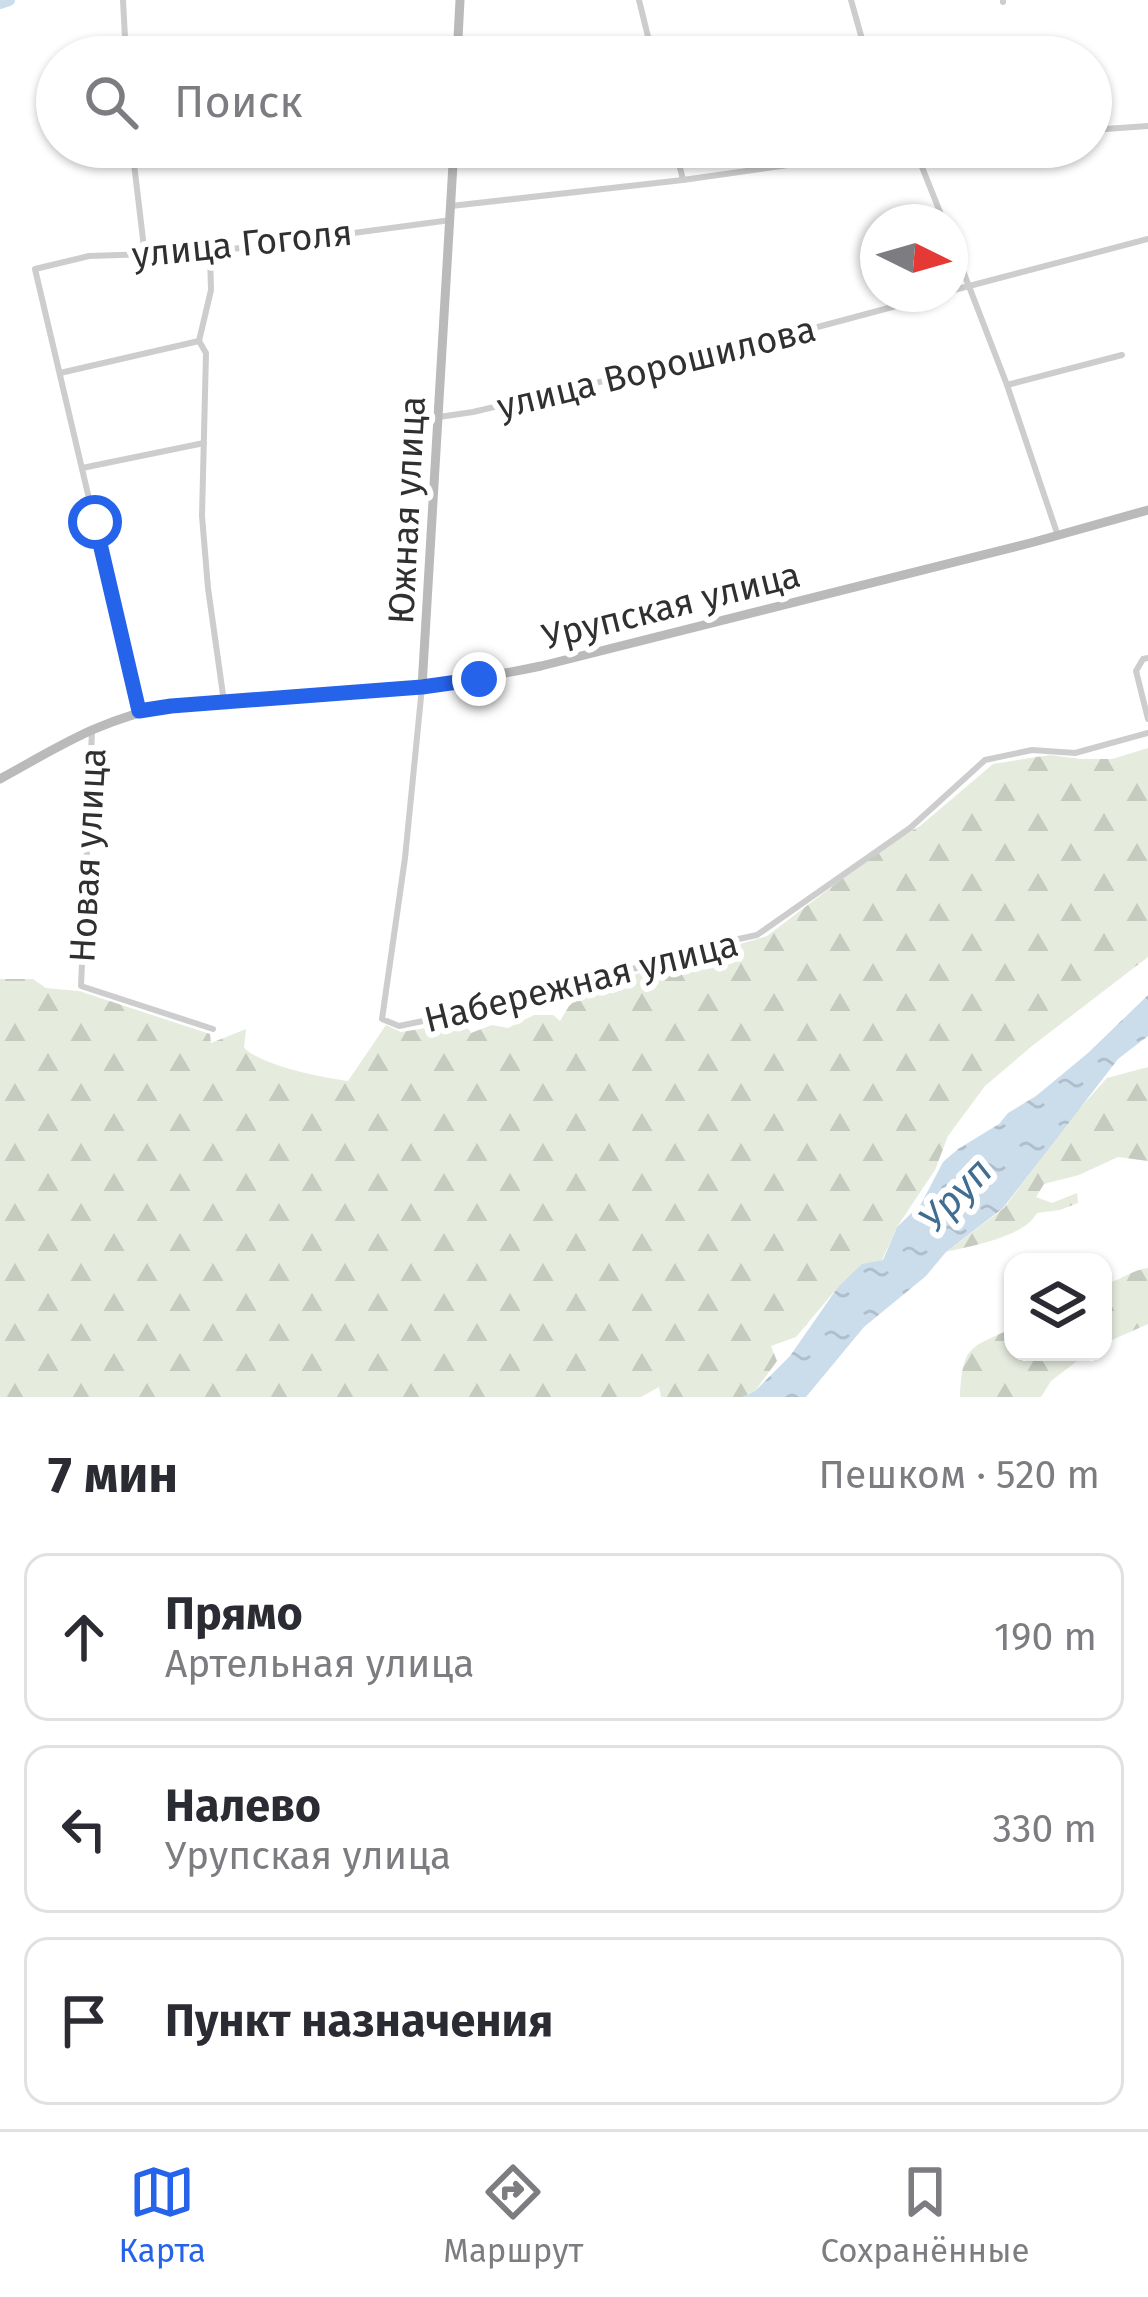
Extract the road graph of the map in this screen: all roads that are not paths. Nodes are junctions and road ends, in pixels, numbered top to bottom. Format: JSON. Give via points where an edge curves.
{"nodes":[{"id":1,"x":123,"y":0,"type":"edge"},
{"id":2,"x":460,"y":0,"type":"edge"},
{"id":3,"x":639,"y":0,"type":"edge"},
{"id":4,"x":851,"y":0,"type":"edge"},
{"id":5,"x":125,"y":36,"type":"edge"},
{"id":6,"x":458,"y":36,"type":"edge"},
{"id":7,"x":648,"y":36,"type":"edge"},
{"id":8,"x":861,"y":36,"type":"edge"},
{"id":9,"x":1148,"y":126,"type":"edge"},
{"id":10,"x":1112,"y":129,"type":"edge"},
{"id":11,"x":135,"y":168,"type":"edge"},
{"id":12,"x":453,"y":168,"type":"edge"},
{"id":13,"x":680,"y":168,"type":"edge"},
{"id":14,"x":764,"y":168,"type":"edge"},
{"id":15,"x":922,"y":168,"type":"edge"},
{"id":16,"x":683,"y":180,"type":"junction"},
{"id":17,"x":937,"y":204,"type":"edge"},
{"id":18,"x":452,"y":206,"type":"junction"},
{"id":19,"x":451,"y":220,"type":"junction"},
{"id":20,"x":1148,"y":239,"type":"edge"},
{"id":21,"x":210,"y":252,"type":"junction"},
{"id":22,"x":145,"y":256,"type":"junction"},
{"id":23,"x":968,"y":281,"type":"edge"},
{"id":24,"x":970,"y":286,"type":"junction"},
{"id":25,"x":872,"y":312,"type":"edge"},
{"id":26,"x":199,"y":341,"type":"junction"},
{"id":27,"x":1122,"y":356,"type":"dead end"},
{"id":28,"x":60,"y":373,"type":"junction"},
{"id":29,"x":1007,"y":385,"type":"junction"},
{"id":30,"x":439,"y":417,"type":"junction"},
{"id":31,"x":204,"y":443,"type":"junction"},
{"id":32,"x":82,"y":468,"type":"junction"},
{"id":33,"x":1148,"y":510,"type":"edge"},
{"id":34,"x":1058,"y":536,"type":"junction"},
{"id":35,"x":1148,"y":658,"type":"edge"},
{"id":36,"x":422,"y":687,"type":"junction"},
{"id":37,"x":224,"y":702,"type":"junction"},
{"id":38,"x":139,"y":711,"type":"junction"},
{"id":39,"x":1148,"y":719,"type":"edge"},
{"id":40,"x":93,"y":728,"type":"junction"},
{"id":41,"x":1148,"y":733,"type":"edge"},
{"id":42,"x":0,"y":779,"type":"edge"},
{"id":43,"x":382,"y":1018,"type":"joint"},
{"id":44,"x":213,"y":1029,"type":"dead end"}],
"edges":[{"from":1,"to":5,"type":"street"},
{"from":2,"to":6,"type":"street"},
{"from":3,"to":7,"type":"street"},
{"from":4,"to":8,"type":"street"},
{"from":9,"to":10,"type":"street"},
{"from":11,"to":22,"type":"street"},
{"from":12,"to":18,"type":"street","name":"Южная улица"},
{"from":13,"to":16,"type":"street"},
{"from":14,"to":16,"type":"street"},
{"from":15,"to":17,"type":"street"},
{"from":16,"to":18,"type":"street"},
{"from":18,"to":19,"type":"street","name":"Южная улица"},
{"from":19,"to":21,"type":"street","name":"улица Гоголя"},
{"from":19,"to":30,"type":"street","name":"Южная улица"},
{"from":20,"to":24,"type":"street"},
{"from":21,"to":22,"type":"street","name":"улица Гоголя"},
{"from":21,"to":26,"type":"street"},
{"from":22,"to":28,"type":"street","name":"улица Гоголя","via":[[89,256],[35,269]]},
{"from":23,"to":24,"type":"street"},
{"from":24,"to":29,"type":"street"},
{"from":25,"to":30,"type":"street","name":"улица Ворошилова"},
{"from":26,"to":28,"type":"street"},
{"from":26,"to":31,"type":"street","via":[[206,353]]},
{"from":27,"to":29,"type":"street"},
{"from":28,"to":32,"type":"street"},
{"from":29,"to":34,"type":"street"},
{"from":30,"to":36,"type":"street","name":"Южная улица"},
{"from":31,"to":32,"type":"street"},
{"from":31,"to":37,"type":"street","via":[[202,516]]},
{"from":32,"to":38,"type":"street"},
{"from":33,"to":34,"type":"street","name":"Урупская улица"},
{"from":34,"to":36,"type":"street","name":"Урупская улица","via":[[541,666]]},
{"from":35,"to":39,"type":"street","via":[[1136,671]]},
{"from":36,"to":37,"type":"street","name":"Урупская улица"},
{"from":36,"to":43,"type":"street","name":"Южная улица"},
{"from":37,"to":38,"type":"street","name":"Урупская улица"},
{"from":38,"to":40,"type":"street","name":"Урупская улица"},
{"from":40,"to":42,"type":"street","name":"Урупская улица"},
{"from":40,"to":44,"type":"street","name":"Новая улица","via":[[80,986]]},
{"from":41,"to":43,"type":"street","name":"Набережная улица","via":[[1075,754],[1032,749],[985,760],[910,828],[758,935],[413,1025]]}]}
